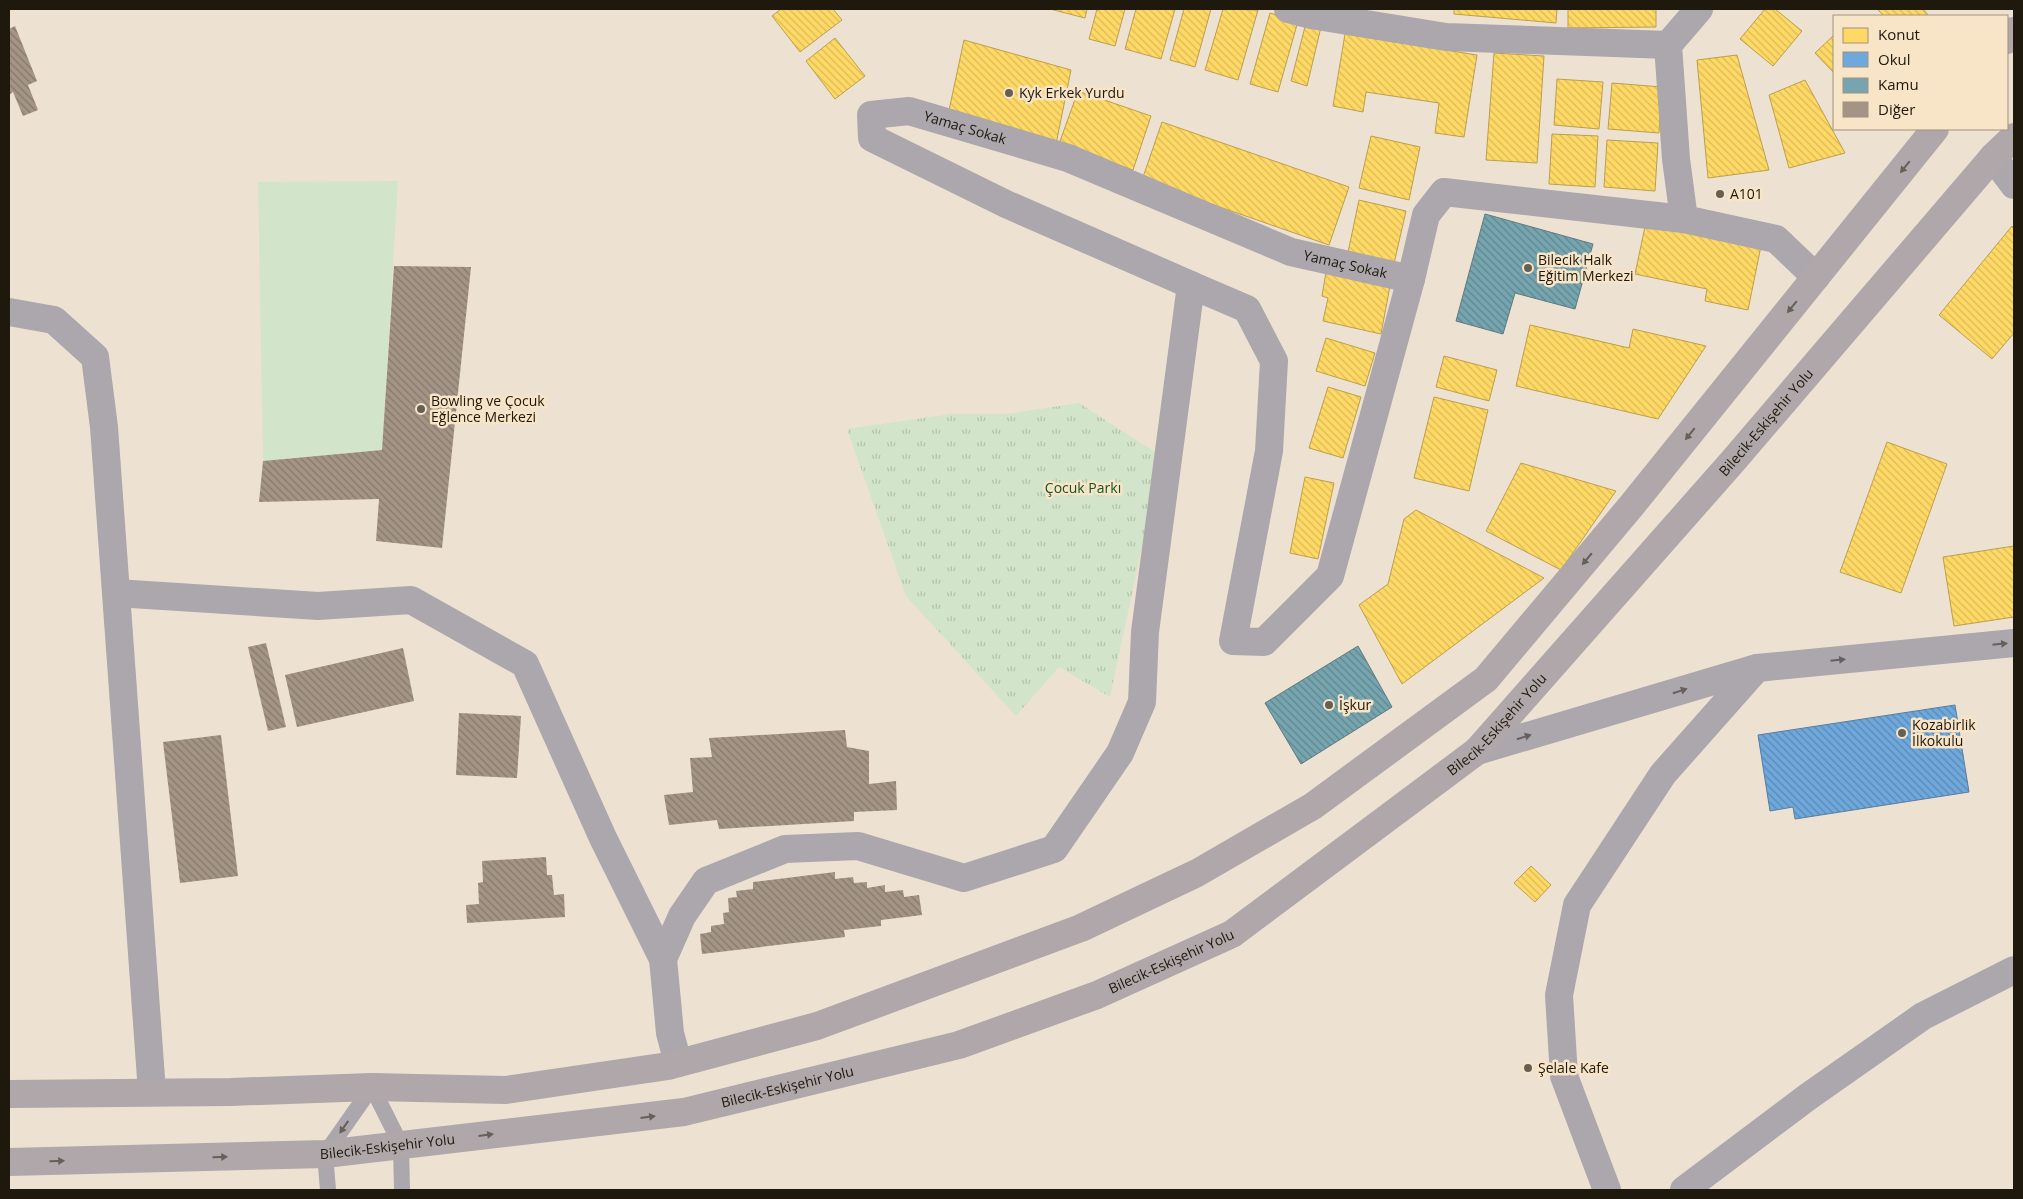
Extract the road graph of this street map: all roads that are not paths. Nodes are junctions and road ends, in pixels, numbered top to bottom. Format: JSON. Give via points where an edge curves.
{"nodes":[{"id":1,"x":1699,"y":9,"type":"edge"},
{"id":2,"x":1302,"y":11,"type":"edge"},
{"id":3,"x":1668,"y":45,"type":"junction"},
{"id":4,"x":1934,"y":130,"type":"edge"},
{"id":5,"x":2014,"y":137,"type":"edge"},
{"id":6,"x":1993,"y":158,"type":"junction"},
{"id":7,"x":2014,"y":185,"type":"edge"},
{"id":8,"x":1684,"y":219,"type":"junction"},
{"id":9,"x":1816,"y":277,"type":"junction"},
{"id":10,"x":1411,"y":279,"type":"junction"},
{"id":11,"x":1191,"y":285,"type":"junction"},
{"id":12,"x":9,"y":312,"type":"edge"},
{"id":13,"x":116,"y":593,"type":"junction"},
{"id":14,"x":2014,"y":643,"type":"edge"},
{"id":15,"x":1757,"y":668,"type":"junction"},
{"id":16,"x":1477,"y":751,"type":"junction"},
{"id":17,"x":663,"y":958,"type":"junction"},
{"id":18,"x":2014,"y":970,"type":"edge"},
{"id":19,"x":678,"y":1063,"type":"junction"},
{"id":20,"x":372,"y":1087,"type":"junction"},
{"id":21,"x":152,"y":1092,"type":"junction"},
{"id":22,"x":9,"y":1094,"type":"edge"},
{"id":23,"x":401,"y":1146,"type":"junction"},
{"id":24,"x":324,"y":1154,"type":"junction"},
{"id":25,"x":9,"y":1162,"type":"edge"},
{"id":26,"x":328,"y":1190,"type":"edge"},
{"id":27,"x":402,"y":1190,"type":"edge"},
{"id":28,"x":1607,"y":1190,"type":"edge"},
{"id":29,"x":1684,"y":1190,"type":"edge"}],
"edges":[{"from":1,"to":3,"type":"street"},
{"from":2,"to":3,"type":"street","via":[[1446,37]]},
{"from":3,"to":8,"type":"street"},
{"from":4,"to":9,"type":"main road","one_way":true},
{"from":5,"to":6,"type":"main road","name":"Bilecik-Eskişehir Yolu"},
{"from":6,"to":7,"type":"street"},
{"from":6,"to":16,"type":"main road","name":"Bilecik-Eskişehir Yolu","via":[[1733,461]]},
{"from":8,"to":9,"type":"street","via":[[1776,239]]},
{"from":8,"to":10,"type":"street","via":[[1444,192],[1426,215]]},
{"from":9,"to":19,"type":"main road","one_way":true,"via":[[1486,680],[1312,806],[1197,873],[1081,928],[818,1026]]},
{"from":10,"to":11,"type":"street","via":[[1330,576],[1264,642],[1234,641],[1269,451],[1274,361],[1247,309]]},
{"from":10,"to":11,"type":"street","name":"Yamaç Sokak","via":[[1291,252],[1068,158],[908,111],[872,114],[872,138],[1006,204]]},
{"from":11,"to":17,"type":"street","via":[[1145,632],[1142,702],[1120,753],[1054,849],[964,878],[858,846],[785,849],[706,881],[682,916]]},
{"from":12,"to":13,"type":"street","via":[[54,320],[95,357],[104,426]]},
{"from":13,"to":17,"type":"street","via":[[318,606],[412,600],[525,664],[603,838]]},
{"from":13,"to":21,"type":"street"},
{"from":15,"to":14,"type":"street","one_way":true},
{"from":16,"to":15,"type":"street","one_way":true},
{"from":15,"to":28,"type":"street","via":[[1662,774],[1577,905],[1559,995],[1564,1076]]},
{"from":23,"to":16,"type":"main road","name":"Bilecik-Eskişehir Yolu","one_way":true,"via":[[684,1112],[959,1045],[1097,995],[1232,934]]},
{"from":17,"to":19,"type":"street","via":[[670,1033]]},
{"from":18,"to":29,"type":"street","via":[[1923,1016]]},
{"from":19,"to":20,"type":"main road","via":[[506,1090]]},
{"from":20,"to":21,"type":"main road"},
{"from":20,"to":23,"type":"lane"},
{"from":20,"to":24,"type":"lane","one_way":true},
{"from":21,"to":22,"type":"main road"},
{"from":23,"to":24,"type":"main road","name":"Bilecik-Eskişehir Yolu"},
{"from":23,"to":27,"type":"lane"},
{"from":25,"to":24,"type":"main road","name":"Bilecik-Eskişehir Yolu","one_way":true},
{"from":24,"to":26,"type":"lane"}]}
